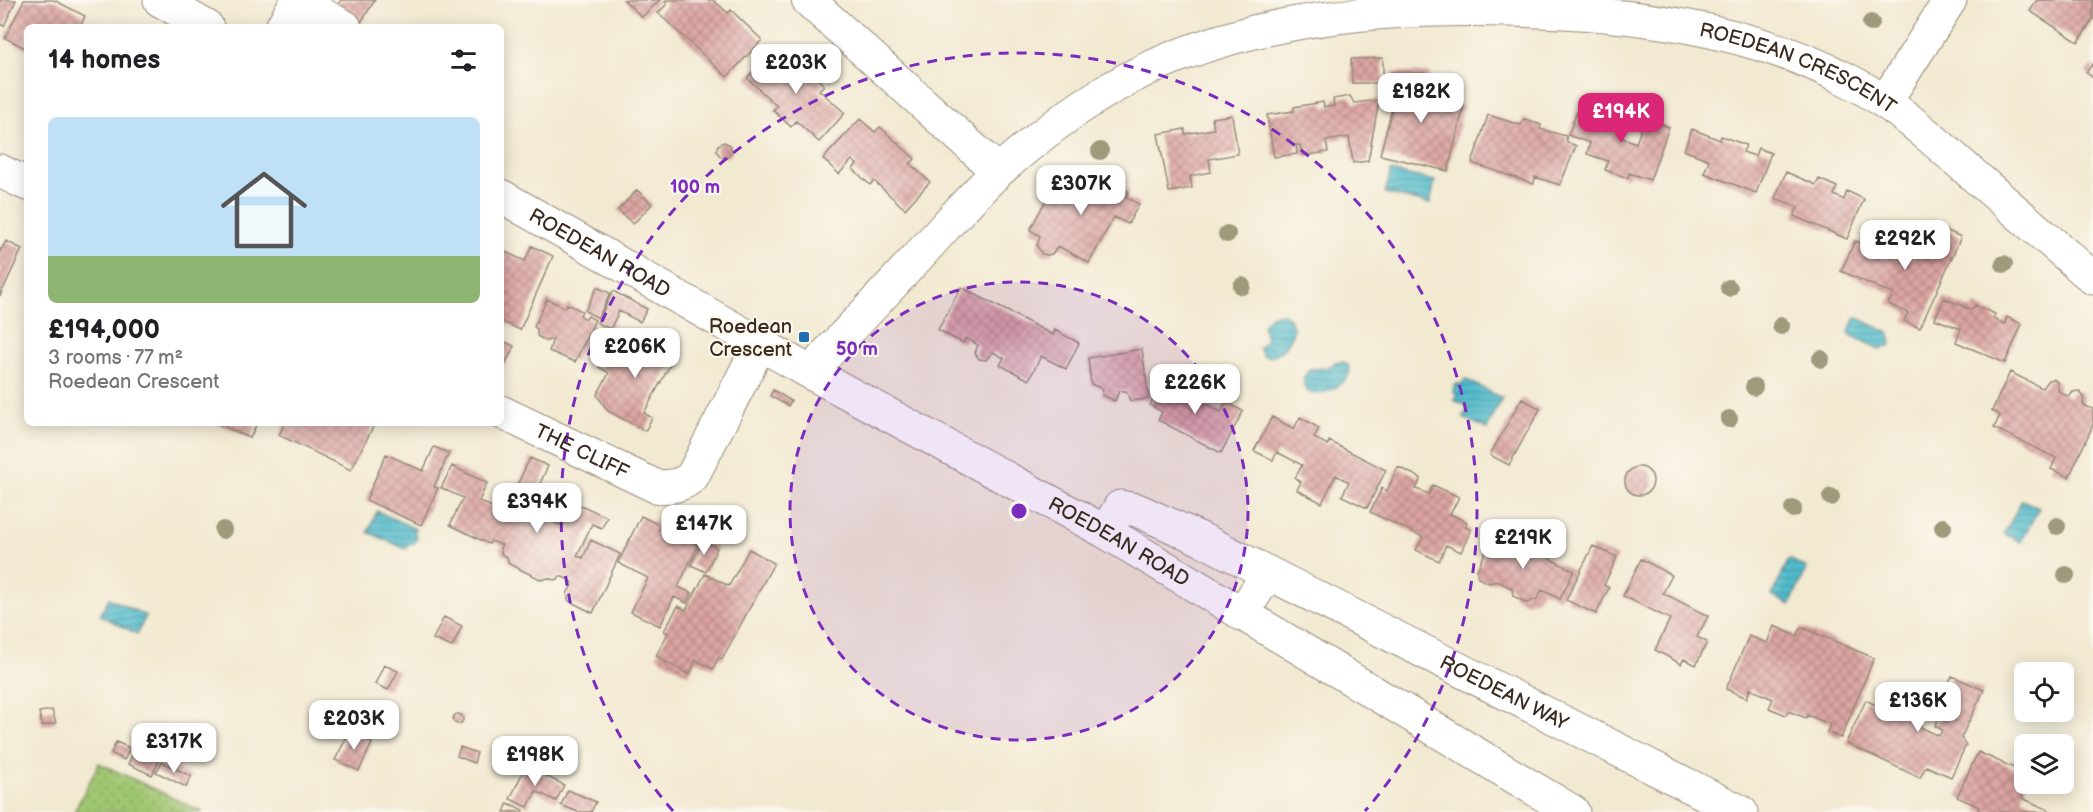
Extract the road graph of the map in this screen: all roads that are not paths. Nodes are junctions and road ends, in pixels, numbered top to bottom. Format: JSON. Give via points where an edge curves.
{"nodes":[{"id":1,"x":160,"y":0,"type":"edge"},
{"id":2,"x":808,"y":0,"type":"edge"},
{"id":3,"x":1950,"y":0,"type":"edge"},
{"id":4,"x":1445,"y":4,"type":"edge"},
{"id":5,"x":202,"y":24,"type":"edge"},
{"id":6,"x":284,"y":24,"type":"edge"},
{"id":7,"x":340,"y":24,"type":"edge"},
{"id":8,"x":1885,"y":102,"type":"junction"},
{"id":9,"x":0,"y":171,"type":"edge"},
{"id":10,"x":998,"y":171,"type":"junction"},
{"id":11,"x":24,"y":183,"type":"edge"},
{"id":12,"x":504,"y":198,"type":"edge"},
{"id":13,"x":2093,"y":278,"type":"edge"},
{"id":14,"x":760,"y":344,"type":"junction"},
{"id":15,"x":813,"y":374,"type":"junction"},
{"id":16,"x":504,"y":413,"type":"edge"},
{"id":17,"x":1106,"y":532,"type":"junction"},
{"id":18,"x":1268,"y":573,"type":"junction"},
{"id":19,"x":1242,"y":614,"type":"junction"},
{"id":20,"x":1573,"y":812,"type":"edge"},
{"id":21,"x":1741,"y":812,"type":"edge"}],
"edges":[{"from":1,"to":5,"type":"street"},
{"from":2,"to":10,"type":"street"},
{"from":3,"to":8,"type":"street"},
{"from":4,"to":8,"type":"street","name":"ROEDEAN CRESCENT","via":[[1615,16],[1734,36],[1806,61]]},
{"from":4,"to":10,"type":"street","name":"ROEDEAN CRESCENT","via":[[1301,21],[1209,45],[1156,65],[1108,90],[1055,125]]},
{"from":6,"to":7,"type":"street","via":[[293,9],[314,10]]},
{"from":8,"to":13,"type":"street","name":"ROEDEAN CRESCENT","via":[[1906,115]]},
{"from":9,"to":11,"type":"street"},
{"from":10,"to":15,"type":"street","name":"ROEDEAN CRESCENT","via":[[823,358]]},
{"from":12,"to":14,"type":"street","name":"ROEDEAN ROAD"},
{"from":14,"to":15,"type":"street","name":"ROEDEAN ROAD"},
{"from":14,"to":16,"type":"street","name":"THE CLIFF","via":[[692,477],[680,485],[655,486]]},
{"from":15,"to":17,"type":"street","name":"ROEDEAN ROAD"},
{"from":17,"to":18,"type":"street","name":"ROEDEAN WAY","via":[[1117,510],[1125,506]]},
{"from":17,"to":19,"type":"street","name":"ROEDEAN ROAD"},
{"from":18,"to":19,"type":"street"},
{"from":18,"to":21,"type":"street","name":"ROEDEAN WAY"},
{"from":19,"to":20,"type":"street","name":"ROEDEAN ROAD"}]}
